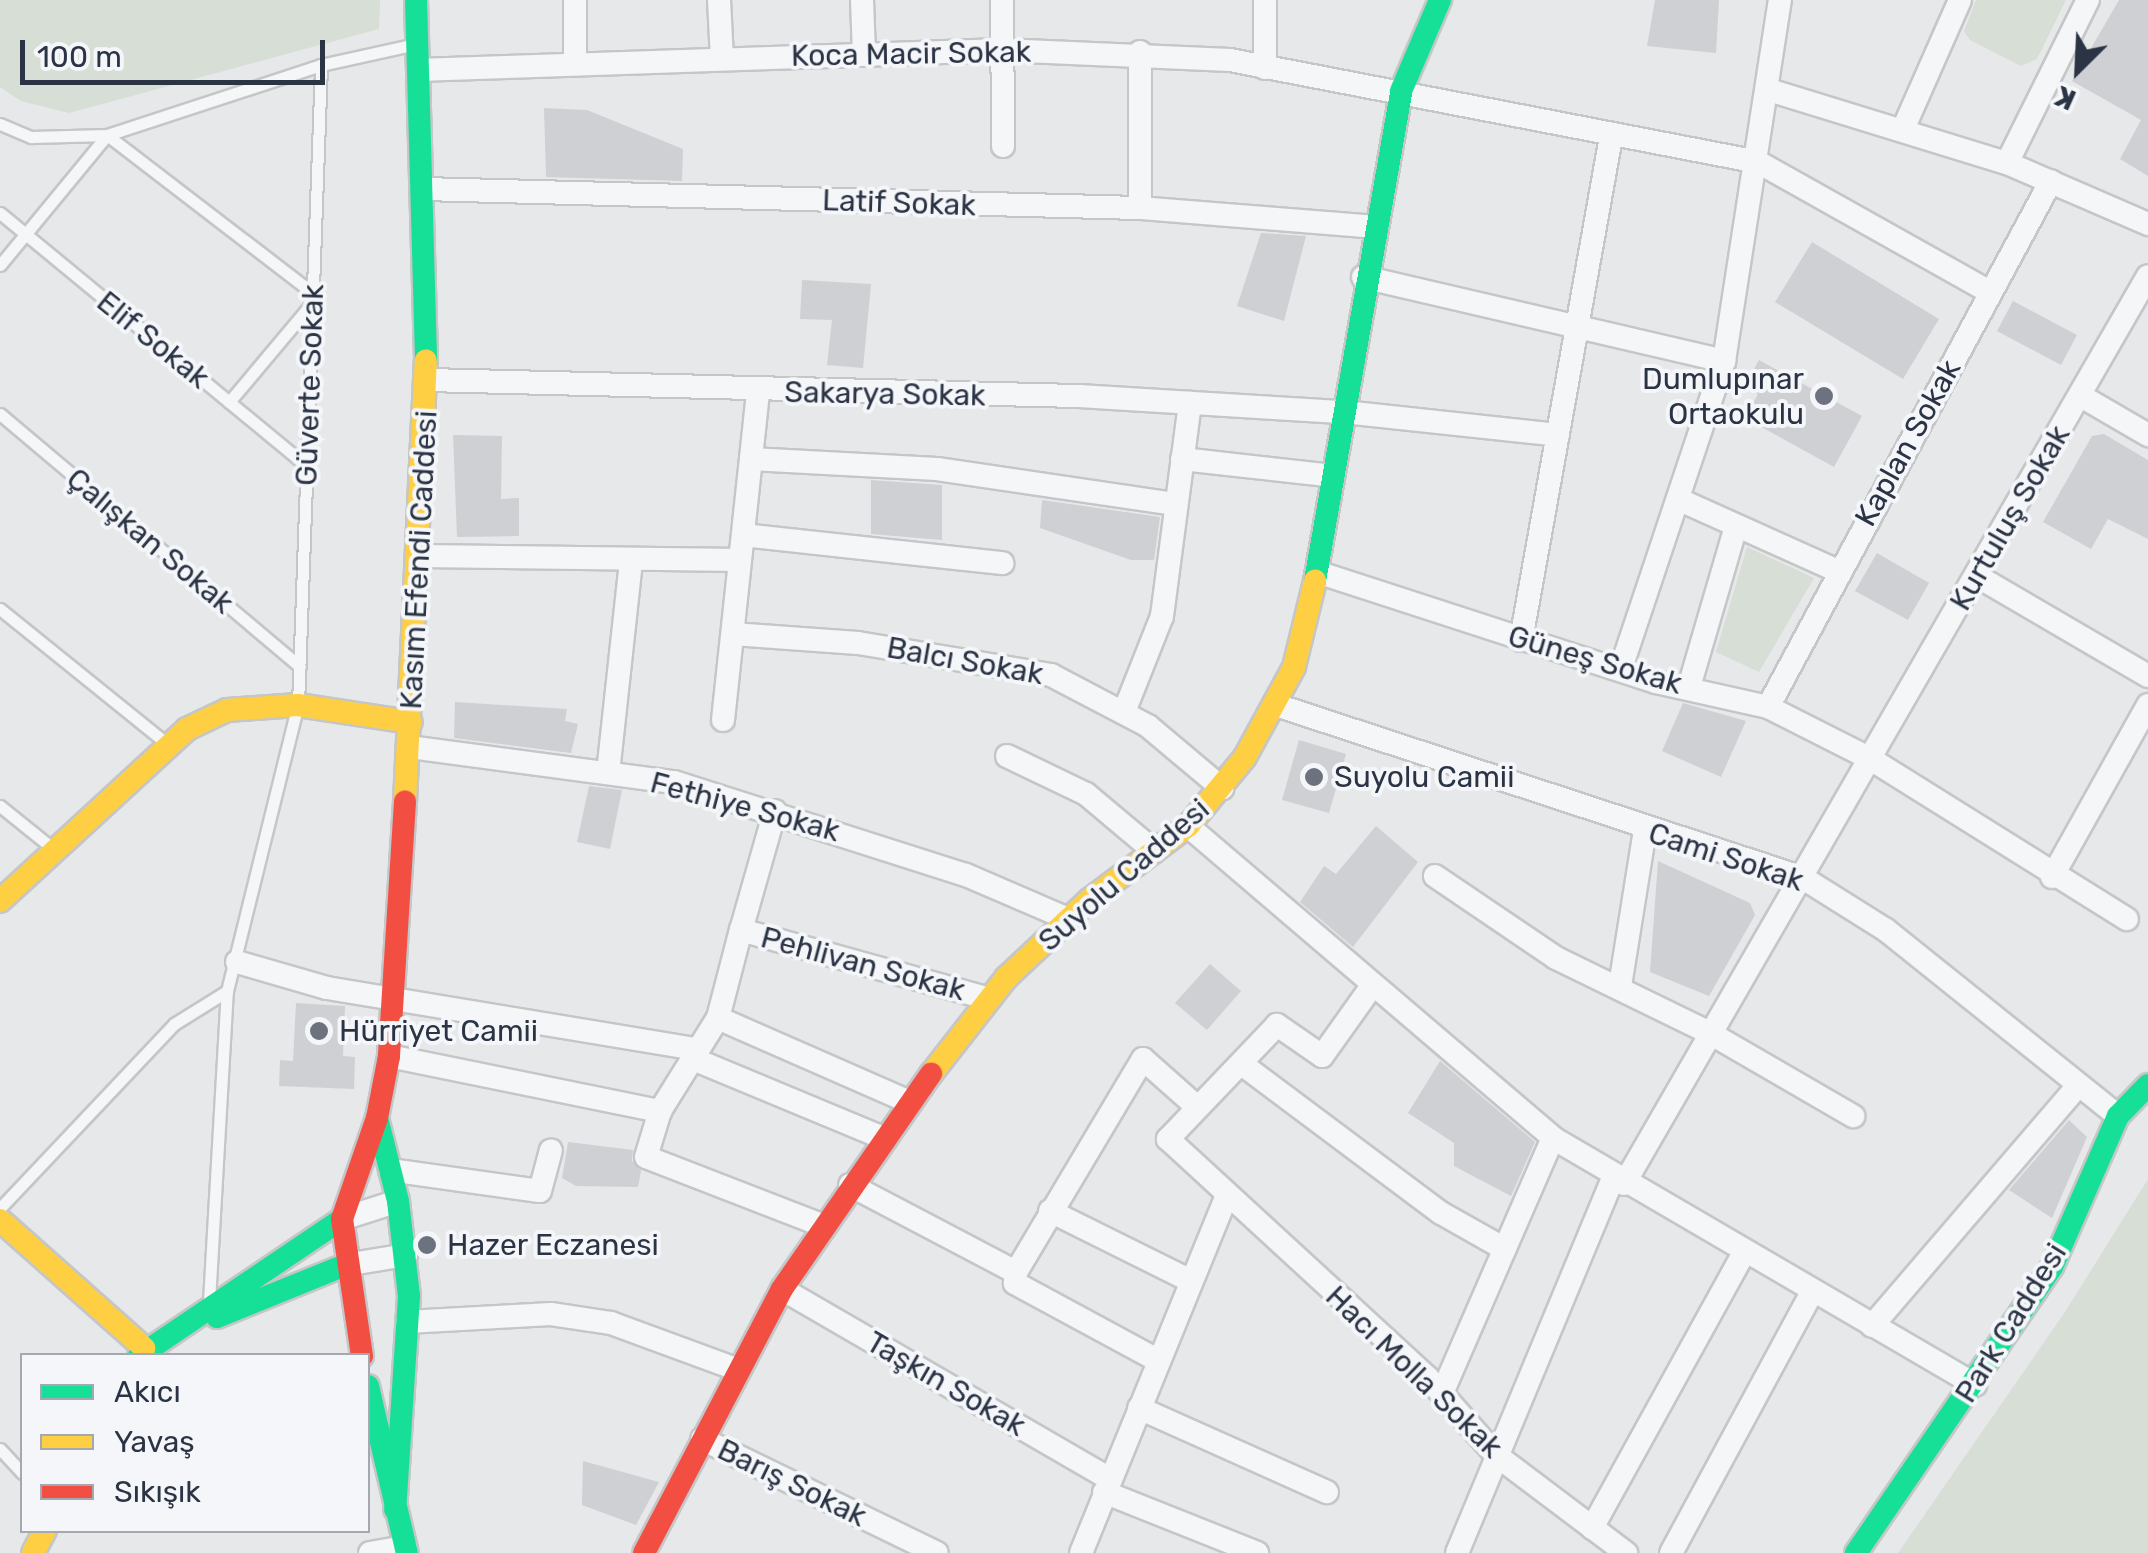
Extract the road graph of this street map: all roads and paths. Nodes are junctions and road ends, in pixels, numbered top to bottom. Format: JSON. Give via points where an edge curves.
{"nodes":[{"id":1,"x":416,"y":0,"type":"edge"},
{"id":2,"x":574,"y":0,"type":"edge"},
{"id":3,"x":719,"y":0,"type":"edge"},
{"id":4,"x":862,"y":0,"type":"edge"},
{"id":5,"x":1002,"y":0,"type":"edge"},
{"id":6,"x":1265,"y":0,"type":"edge"},
{"id":7,"x":1440,"y":0,"type":"edge"},
{"id":8,"x":1780,"y":0,"type":"edge"},
{"id":9,"x":1960,"y":0,"type":"edge"},
{"id":10,"x":2088,"y":0,"type":"edge"},
{"id":11,"x":417,"y":44,"type":"junction"},
{"id":12,"x":1002,"y":50,"type":"junction"},
{"id":13,"x":1140,"y":52,"type":"junction"},
{"id":14,"x":864,"y":54,"type":"junction"},
{"id":15,"x":722,"y":59,"type":"junction"},
{"id":16,"x":575,"y":62,"type":"junction"},
{"id":17,"x":322,"y":65,"type":"junction"},
{"id":18,"x":1266,"y":68,"type":"junction"},
{"id":19,"x":418,"y":70,"type":"junction"},
{"id":20,"x":1769,"y":90,"type":"junction"},
{"id":21,"x":1400,"y":91,"type":"junction"},
{"id":22,"x":0,"y":124,"type":"edge"},
{"id":23,"x":1904,"y":126,"type":"junction"},
{"id":24,"x":107,"y":135,"type":"junction"},
{"id":25,"x":1611,"y":136,"type":"junction"},
{"id":26,"x":1003,"y":146,"type":"dead end"},
{"id":27,"x":1758,"y":162,"type":"junction"},
{"id":28,"x":2007,"y":163,"type":"junction"},
{"id":29,"x":2051,"y":181,"type":"junction"},
{"id":30,"x":422,"y":189,"type":"junction"},
{"id":31,"x":1140,"y":208,"type":"junction"},
{"id":32,"x":0,"y":213,"type":"edge"},
{"id":33,"x":2148,"y":224,"type":"edge"},
{"id":34,"x":1375,"y":227,"type":"junction"},
{"id":35,"x":25,"y":234,"type":"junction"},
{"id":36,"x":0,"y":264,"type":"edge"},
{"id":37,"x":2148,"y":276,"type":"edge"},
{"id":38,"x":1364,"y":278,"type":"junction"},
{"id":39,"x":1990,"y":292,"type":"junction"},
{"id":40,"x":313,"y":297,"type":"junction"},
{"id":41,"x":1579,"y":324,"type":"junction"},
{"id":42,"x":1724,"y":361,"type":"junction"},
{"id":43,"x":426,"y":380,"type":"junction"},
{"id":44,"x":758,"y":392,"type":"junction"},
{"id":45,"x":2081,"y":396,"type":"junction"},
{"id":46,"x":229,"y":402,"type":"junction"},
{"id":47,"x":1190,"y":403,"type":"junction"},
{"id":48,"x":1344,"y":412,"type":"junction"},
{"id":49,"x":0,"y":414,"type":"edge"},
{"id":50,"x":1558,"y":435,"type":"junction"},
{"id":51,"x":2148,"y":435,"type":"edge"},
{"id":52,"x":751,"y":459,"type":"junction"},
{"id":53,"x":1182,"y":459,"type":"junction"},
{"id":54,"x":307,"y":466,"type":"junction"},
{"id":55,"x":1333,"y":476,"type":"junction"},
{"id":56,"x":1680,"y":500,"type":"junction"},
{"id":57,"x":1175,"y":504,"type":"junction"},
{"id":58,"x":1735,"y":530,"type":"junction"},
{"id":59,"x":743,"y":535,"type":"junction"},
{"id":60,"x":421,"y":556,"type":"junction"},
{"id":61,"x":631,"y":560,"type":"junction"},
{"id":62,"x":740,"y":560,"type":"junction"},
{"id":63,"x":1002,"y":564,"type":"dead end"},
{"id":64,"x":1838,"y":571,"type":"junction"},
{"id":65,"x":1317,"y":572,"type":"junction"},
{"id":66,"x":1977,"y":576,"type":"junction"},
{"id":67,"x":0,"y":609,"type":"edge"},
{"id":68,"x":733,"y":634,"type":"junction"},
{"id":69,"x":1520,"y":640,"type":"junction"},
{"id":70,"x":300,"y":666,"type":"junction"},
{"id":71,"x":1621,"y":668,"type":"junction"},
{"id":72,"x":2148,"y":676,"type":"edge"},
{"id":73,"x":1689,"y":687,"type":"junction"},
{"id":74,"x":298,"y":705,"type":"junction"},
{"id":75,"x":1276,"y":705,"type":"junction"},
{"id":76,"x":2148,"y":705,"type":"edge"},
{"id":77,"x":1768,"y":707,"type":"junction"},
{"id":78,"x":1124,"y":712,"type":"junction"},
{"id":79,"x":723,"y":720,"type":"dead end"},
{"id":80,"x":412,"y":722,"type":"junction"},
{"id":81,"x":169,"y":746,"type":"junction"},
{"id":82,"x":410,"y":747,"type":"junction"},
{"id":83,"x":1007,"y":756,"type":"dead end"},
{"id":84,"x":1869,"y":758,"type":"junction"},
{"id":85,"x":608,"y":773,"type":"junction"},
{"id":86,"x":1222,"y":788,"type":"junction"},
{"id":87,"x":0,"y":806,"type":"edge"},
{"id":88,"x":775,"y":811,"type":"junction"},
{"id":89,"x":1188,"y":826,"type":"junction"},
{"id":90,"x":1646,"y":830,"type":"junction"},
{"id":91,"x":54,"y":850,"type":"junction"},
{"id":92,"x":1154,"y":851,"type":"junction"},
{"id":93,"x":1434,"y":876,"type":"dead end"},
{"id":94,"x":2052,"y":877,"type":"junction"},
{"id":95,"x":1803,"y":878,"type":"junction"},
{"id":96,"x":0,"y":901,"type":"edge"},
{"id":97,"x":1068,"y":919,"type":"junction"},
{"id":98,"x":2128,"y":919,"type":"dead end"},
{"id":99,"x":740,"y":930,"type":"junction"},
{"id":100,"x":236,"y":962,"type":"junction"},
{"id":101,"x":1372,"y":986,"type":"junction"},
{"id":102,"x":1620,"y":986,"type":"junction"},
{"id":103,"x":227,"y":990,"type":"junction"},
{"id":104,"x":392,"y":998,"type":"junction"},
{"id":105,"x":989,"y":999,"type":"junction"},
{"id":106,"x":718,"y":1018,"type":"junction"},
{"id":107,"x":1708,"y":1032,"type":"junction"},
{"id":108,"x":694,"y":1053,"type":"junction"},
{"id":109,"x":389,"y":1056,"type":"junction"},
{"id":110,"x":1244,"y":1065,"type":"junction"},
{"id":111,"x":2148,"y":1085,"type":"edge"},
{"id":112,"x":2078,"y":1086,"type":"junction"},
{"id":113,"x":909,"y":1102,"type":"junction"},
{"id":114,"x":1198,"y":1108,"type":"junction"},
{"id":115,"x":660,"y":1111,"type":"junction"},
{"id":116,"x":1853,"y":1116,"type":"dead end"},
{"id":117,"x":2118,"y":1116,"type":"junction"},
{"id":118,"x":377,"y":1118,"type":"junction"},
{"id":119,"x":884,"y":1138,"type":"junction"},
{"id":120,"x":1554,"y":1138,"type":"junction"},
{"id":121,"x":550,"y":1150,"type":"dead end"},
{"id":122,"x":390,"y":1170,"type":"junction"},
{"id":123,"x":1619,"y":1181,"type":"junction"},
{"id":124,"x":850,"y":1185,"type":"junction"},
{"id":125,"x":1226,"y":1198,"type":"junction"},
{"id":126,"x":398,"y":1202,"type":"junction"},
{"id":127,"x":0,"y":1208,"type":"edge"},
{"id":128,"x":1050,"y":1211,"type":"junction"},
{"id":129,"x":342,"y":1219,"type":"junction"},
{"id":130,"x":0,"y":1220,"type":"edge"},
{"id":131,"x":824,"y":1226,"type":"junction"},
{"id":132,"x":1505,"y":1249,"type":"junction"},
{"id":133,"x":1744,"y":1253,"type":"junction"},
{"id":134,"x":406,"y":1255,"type":"junction"},
{"id":135,"x":345,"y":1265,"type":"junction"},
{"id":136,"x":1016,"y":1272,"type":"junction"},
{"id":137,"x":1192,"y":1281,"type":"junction"},
{"id":138,"x":782,"y":1289,"type":"junction"},
{"id":139,"x":1812,"y":1292,"type":"junction"},
{"id":140,"x":209,"y":1306,"type":"junction"},
{"id":141,"x":407,"y":1322,"type":"junction"},
{"id":142,"x":1872,"y":1326,"type":"junction"},
{"id":143,"x":142,"y":1352,"type":"edge"},
{"id":144,"x":361,"y":1353,"type":"edge"},
{"id":145,"x":1158,"y":1361,"type":"junction"},
{"id":146,"x":740,"y":1370,"type":"junction"},
{"id":147,"x":1974,"y":1384,"type":"junction"},
{"id":148,"x":1442,"y":1394,"type":"junction"},
{"id":149,"x":370,"y":1395,"type":"edge"},
{"id":150,"x":1139,"y":1408,"type":"junction"},
{"id":151,"x":702,"y":1439,"type":"junction"},
{"id":152,"x":0,"y":1450,"type":"edge"},
{"id":153,"x":1496,"y":1455,"type":"junction"},
{"id":154,"x":20,"y":1471,"type":"edge"},
{"id":155,"x":1107,"y":1486,"type":"junction"},
{"id":156,"x":1327,"y":1492,"type":"dead end"},
{"id":157,"x":395,"y":1510,"type":"junction"},
{"id":158,"x":1592,"y":1528,"type":"junction"},
{"id":159,"x":406,"y":1550,"type":"edge"},
{"id":160,"x":924,"y":1550,"type":"edge"},
{"id":161,"x":370,"y":1553,"type":"edge"},
{"id":162,"x":644,"y":1553,"type":"edge"},
{"id":163,"x":1081,"y":1553,"type":"edge"},
{"id":164,"x":1257,"y":1553,"type":"edge"},
{"id":165,"x":1457,"y":1553,"type":"edge"},
{"id":166,"x":1626,"y":1553,"type":"edge"},
{"id":167,"x":1670,"y":1553,"type":"edge"},
{"id":168,"x":1856,"y":1553,"type":"edge"}],
"edges":[{"from":1,"to":11,"type":"street","name":"Kasım Efendi Caddesi"},
{"from":2,"to":16,"type":"street"},
{"from":3,"to":15,"type":"street"},
{"from":4,"to":14,"type":"street"},
{"from":5,"to":12,"type":"street"},
{"from":6,"to":18,"type":"street"},
{"from":7,"to":21,"type":"street","name":"Suyolu Caddesi"},
{"from":8,"to":20,"type":"street"},
{"from":9,"to":23,"type":"street"},
{"from":10,"to":28,"type":"street"},
{"from":11,"to":17,"type":"lane"},
{"from":11,"to":19,"type":"street","name":"Kasım Efendi Caddesi"},
{"from":12,"to":13,"type":"street","name":"Koca Macir Sokak"},
{"from":12,"to":14,"type":"street","name":"Koca Macir Sokak"},
{"from":12,"to":26,"type":"street"},
{"from":13,"to":18,"type":"street","name":"Koca Macir Sokak"},
{"from":13,"to":31,"type":"street"},
{"from":14,"to":15,"type":"street","name":"Koca Macir Sokak"},
{"from":15,"to":16,"type":"street","name":"Koca Macir Sokak"},
{"from":16,"to":19,"type":"street","name":"Koca Macir Sokak"},
{"from":17,"to":24,"type":"lane"},
{"from":17,"to":40,"type":"lane","name":"Güverte Sokak"},
{"from":18,"to":21,"type":"street","name":"Koca Macir Sokak"},
{"from":19,"to":30,"type":"street","name":"Kasım Efendi Caddesi"},
{"from":20,"to":23,"type":"street"},
{"from":20,"to":27,"type":"street"},
{"from":21,"to":25,"type":"street","name":"Koca Macir Sokak"},
{"from":21,"to":34,"type":"street","name":"Suyolu Caddesi"},
{"from":22,"to":24,"type":"lane","via":[[31,137]]},
{"from":23,"to":28,"type":"street"},
{"from":24,"to":35,"type":"lane"},
{"from":24,"to":40,"type":"lane"},
{"from":25,"to":27,"type":"street","name":"Koca Macir Sokak"},
{"from":25,"to":41,"type":"street"},
{"from":27,"to":39,"type":"street","name":"Koca Macir Sokak"},
{"from":27,"to":42,"type":"street"},
{"from":28,"to":29,"type":"street"},
{"from":29,"to":33,"type":"street"},
{"from":29,"to":39,"type":"street","name":"Kaplan Sokak"},
{"from":30,"to":31,"type":"street","name":"Latif Sokak"},
{"from":30,"to":43,"type":"street","name":"Kasım Efendi Caddesi"},
{"from":31,"to":34,"type":"street","name":"Latif Sokak"},
{"from":32,"to":35,"type":"lane","name":"Elif Sokak"},
{"from":34,"to":38,"type":"street","name":"Suyolu Caddesi"},
{"from":35,"to":36,"type":"lane"},
{"from":35,"to":46,"type":"lane","name":"Elif Sokak"},
{"from":37,"to":45,"type":"street","name":"Kurtuluş Sokak"},
{"from":38,"to":41,"type":"street"},
{"from":38,"to":48,"type":"street","name":"Suyolu Caddesi"},
{"from":39,"to":64,"type":"street","name":"Kaplan Sokak"},
{"from":40,"to":46,"type":"lane"},
{"from":40,"to":54,"type":"lane","name":"Güverte Sokak"},
{"from":41,"to":42,"type":"street"},
{"from":41,"to":50,"type":"street"},
{"from":42,"to":56,"type":"street"},
{"from":43,"to":44,"type":"street","name":"Sakarya Sokak"},
{"from":43,"to":60,"type":"street","name":"Kasım Efendi Caddesi"},
{"from":44,"to":47,"type":"street","name":"Sakarya Sokak"},
{"from":44,"to":52,"type":"street"},
{"from":45,"to":51,"type":"street"},
{"from":45,"to":66,"type":"street","name":"Kurtuluş Sokak"},
{"from":46,"to":54,"type":"lane","name":"Elif Sokak"},
{"from":47,"to":48,"type":"street","name":"Sakarya Sokak"},
{"from":47,"to":53,"type":"street"},
{"from":48,"to":50,"type":"street","name":"Sakarya Sokak"},
{"from":48,"to":55,"type":"street","name":"Suyolu Caddesi"},
{"from":49,"to":70,"type":"lane","name":"Çalışkan Sokak"},
{"from":50,"to":69,"type":"street"},
{"from":52,"to":57,"type":"street","via":[[937,468]]},
{"from":52,"to":59,"type":"street"},
{"from":53,"to":55,"type":"street"},
{"from":53,"to":57,"type":"street"},
{"from":54,"to":70,"type":"lane","name":"Güverte Sokak"},
{"from":55,"to":65,"type":"street","name":"Suyolu Caddesi"},
{"from":56,"to":58,"type":"street"},
{"from":56,"to":71,"type":"street"},
{"from":57,"to":78,"type":"street","via":[[1162,616]]},
{"from":58,"to":64,"type":"street"},
{"from":58,"to":73,"type":"street"},
{"from":59,"to":62,"type":"street"},
{"from":59,"to":63,"type":"street"},
{"from":60,"to":61,"type":"street"},
{"from":60,"to":80,"type":"street","name":"Kasım Efendi Caddesi"},
{"from":61,"to":62,"type":"street"},
{"from":61,"to":85,"type":"street"},
{"from":62,"to":68,"type":"street"},
{"from":64,"to":77,"type":"street","name":"Kaplan Sokak"},
{"from":65,"to":69,"type":"street","name":"Güneş Sokak"},
{"from":65,"to":75,"type":"street","name":"Suyolu Caddesi","via":[[1294,667]]},
{"from":66,"to":72,"type":"street"},
{"from":66,"to":84,"type":"street","name":"Kurtuluş Sokak"},
{"from":67,"to":81,"type":"lane"},
{"from":68,"to":78,"type":"street","name":"Balcı Sokak","via":[[858,643],[1051,675]]},
{"from":68,"to":79,"type":"street"},
{"from":69,"to":71,"type":"street","name":"Güneş Sokak"},
{"from":70,"to":74,"type":"lane","name":"Güverte Sokak"},
{"from":71,"to":73,"type":"street","name":"Güneş Sokak"},
{"from":73,"to":77,"type":"street","name":"Güneş Sokak"},
{"from":74,"to":80,"type":"street"},
{"from":74,"to":81,"type":"street","via":[[227,710]]},
{"from":74,"to":100,"type":"lane","name":"Güverte Sokak"},
{"from":75,"to":86,"type":"street","name":"Suyolu Caddesi"},
{"from":75,"to":90,"type":"street","name":"Cami Sokak"},
{"from":76,"to":94,"type":"street"},
{"from":77,"to":84,"type":"street","name":"Güneş Sokak"},
{"from":78,"to":86,"type":"street","name":"Balcı Sokak"},
{"from":80,"to":82,"type":"street","name":"Kasım Efendi Caddesi"},
{"from":81,"to":91,"type":"street"},
{"from":82,"to":85,"type":"street","name":"Fethiye Sokak"},
{"from":82,"to":104,"type":"street","name":"Kasım Efendi Caddesi"},
{"from":83,"to":92,"type":"street","via":[[1086,794]]},
{"from":84,"to":94,"type":"street","name":"Güneş Sokak"},
{"from":84,"to":95,"type":"street","name":"Kurtuluş Sokak"},
{"from":85,"to":88,"type":"street","name":"Fethiye Sokak","via":[[674,782]]},
{"from":86,"to":89,"type":"street","name":"Suyolu Caddesi"},
{"from":87,"to":91,"type":"lane"},
{"from":88,"to":97,"type":"street","name":"Fethiye Sokak","via":[[966,874]]},
{"from":88,"to":99,"type":"street","name":"Pehlivan Sokak"},
{"from":89,"to":92,"type":"street","name":"Suyolu Caddesi"},
{"from":89,"to":101,"type":"street"},
{"from":90,"to":95,"type":"street","name":"Cami Sokak"},
{"from":90,"to":102,"type":"street"},
{"from":91,"to":96,"type":"street"},
{"from":92,"to":97,"type":"street","name":"Suyolu Caddesi"},
{"from":93,"to":102,"type":"street","via":[[1556,958]]},
{"from":94,"to":98,"type":"street","name":"Güneş Sokak"},
{"from":95,"to":107,"type":"street","name":"Kurtuluş Sokak"},
{"from":95,"to":112,"type":"street","name":"Cami Sokak","via":[[1886,930]]},
{"from":97,"to":105,"type":"street","name":"Suyolu Caddesi"},
{"from":99,"to":105,"type":"street","name":"Pehlivan Sokak"},
{"from":99,"to":106,"type":"street"},
{"from":100,"to":103,"type":"lane","name":"Güverte Sokak"},
{"from":100,"to":104,"type":"street"},
{"from":101,"to":110,"type":"street","via":[[1322,1056],[1277,1025]]},
{"from":101,"to":120,"type":"street"},
{"from":102,"to":107,"type":"street"},
{"from":103,"to":127,"type":"lane","via":[[174,1024]]},
{"from":103,"to":140,"type":"lane","name":"Güverte Sokak"},
{"from":104,"to":108,"type":"street"},
{"from":104,"to":109,"type":"street","name":"Kasım Efendi Caddesi"},
{"from":105,"to":113,"type":"street","name":"Suyolu Caddesi"},
{"from":106,"to":108,"type":"street"},
{"from":106,"to":113,"type":"street"},
{"from":107,"to":116,"type":"street"},
{"from":107,"to":123,"type":"street","name":"Kurtuluş Sokak"},
{"from":108,"to":115,"type":"street"},
{"from":108,"to":119,"type":"street"},
{"from":109,"to":115,"type":"street"},
{"from":109,"to":118,"type":"street","name":"Kasım Efendi Caddesi"},
{"from":110,"to":114,"type":"street"},
{"from":110,"to":132,"type":"street","via":[[1441,1213]]},
{"from":111,"to":117,"type":"street","name":"Park Caddesi"},
{"from":112,"to":117,"type":"street","name":"Cami Sokak"},
{"from":112,"to":142,"type":"street"},
{"from":113,"to":119,"type":"street","name":"Suyolu Caddesi"},
{"from":114,"to":125,"type":"street","name":"Hacı Molla Sokak","via":[[1168,1139]]},
{"from":114,"to":128,"type":"street","via":[[1143,1059]]},
{"from":115,"to":131,"type":"street","via":[[646,1157]]},
{"from":117,"to":147,"type":"street","name":"Park Caddesi","via":[[2052,1268]]},
{"from":118,"to":122,"type":"street","name":"Kasım Efendi Caddesi"},
{"from":118,"to":129,"type":"street","name":"Kasım Efendi Caddesi"},
{"from":119,"to":124,"type":"street","name":"Suyolu Caddesi"},
{"from":120,"to":123,"type":"street"},
{"from":120,"to":132,"type":"street"},
{"from":121,"to":122,"type":"street","via":[[540,1191]]},
{"from":122,"to":126,"type":"street","name":"Kasım Efendi Caddesi"},
{"from":123,"to":133,"type":"street"},
{"from":123,"to":153,"type":"street","name":"Kurtuluş Sokak"},
{"from":124,"to":131,"type":"street","name":"Suyolu Caddesi"},
{"from":124,"to":136,"type":"street"},
{"from":125,"to":137,"type":"street"},
{"from":125,"to":148,"type":"street","name":"Hacı Molla Sokak"},
{"from":126,"to":129,"type":"street"},
{"from":126,"to":134,"type":"street","name":"Kasım Efendi Caddesi"},
{"from":128,"to":136,"type":"street"},
{"from":128,"to":137,"type":"street"},
{"from":129,"to":135,"type":"street","name":"Kasım Efendi Caddesi"},
{"from":129,"to":140,"type":"street"},
{"from":130,"to":143,"type":"street"},
{"from":131,"to":138,"type":"street","name":"Suyolu Caddesi"},
{"from":132,"to":148,"type":"street"},
{"from":133,"to":139,"type":"street"},
{"from":133,"to":158,"type":"street"},
{"from":134,"to":135,"type":"street"},
{"from":134,"to":141,"type":"street","name":"Kasım Efendi Caddesi"},
{"from":135,"to":143,"type":"street"},
{"from":135,"to":144,"type":"street","name":"Kasım Efendi Caddesi"},
{"from":136,"to":145,"type":"street","via":[[1016,1283]]},
{"from":137,"to":145,"type":"street"},
{"from":138,"to":146,"type":"street","name":"Suyolu Caddesi"},
{"from":138,"to":155,"type":"street","name":"Taşkın Sokak"},
{"from":139,"to":142,"type":"street"},
{"from":139,"to":167,"type":"street"},
{"from":140,"to":143,"type":"street"},
{"from":141,"to":146,"type":"street","via":[[551,1314],[611,1323]]},
{"from":141,"to":157,"type":"street","name":"Kasım Efendi Caddesi"},
{"from":142,"to":147,"type":"street"},
{"from":145,"to":150,"type":"street"},
{"from":146,"to":151,"type":"street","name":"Suyolu Caddesi"},
{"from":147,"to":168,"type":"street","name":"Park Caddesi"},
{"from":148,"to":153,"type":"street","name":"Hacı Molla Sokak"},
{"from":149,"to":157,"type":"street","name":"Kasım Efendi Caddesi"},
{"from":150,"to":155,"type":"street"},
{"from":150,"to":156,"type":"street"},
{"from":151,"to":160,"type":"street","name":"Barış Sokak"},
{"from":151,"to":162,"type":"street","name":"Suyolu Caddesi"},
{"from":152,"to":154,"type":"lane"},
{"from":153,"to":158,"type":"street","name":"Hacı Molla Sokak"},
{"from":153,"to":165,"type":"street","name":"Kurtuluş Sokak"},
{"from":155,"to":163,"type":"street"},
{"from":155,"to":164,"type":"street","name":"Taşkın Sokak"},
{"from":157,"to":159,"type":"street","name":"Kasım Efendi Caddesi"},
{"from":158,"to":166,"type":"street","name":"Hacı Molla Sokak"},
{"from":159,"to":161,"type":"street"}]}
